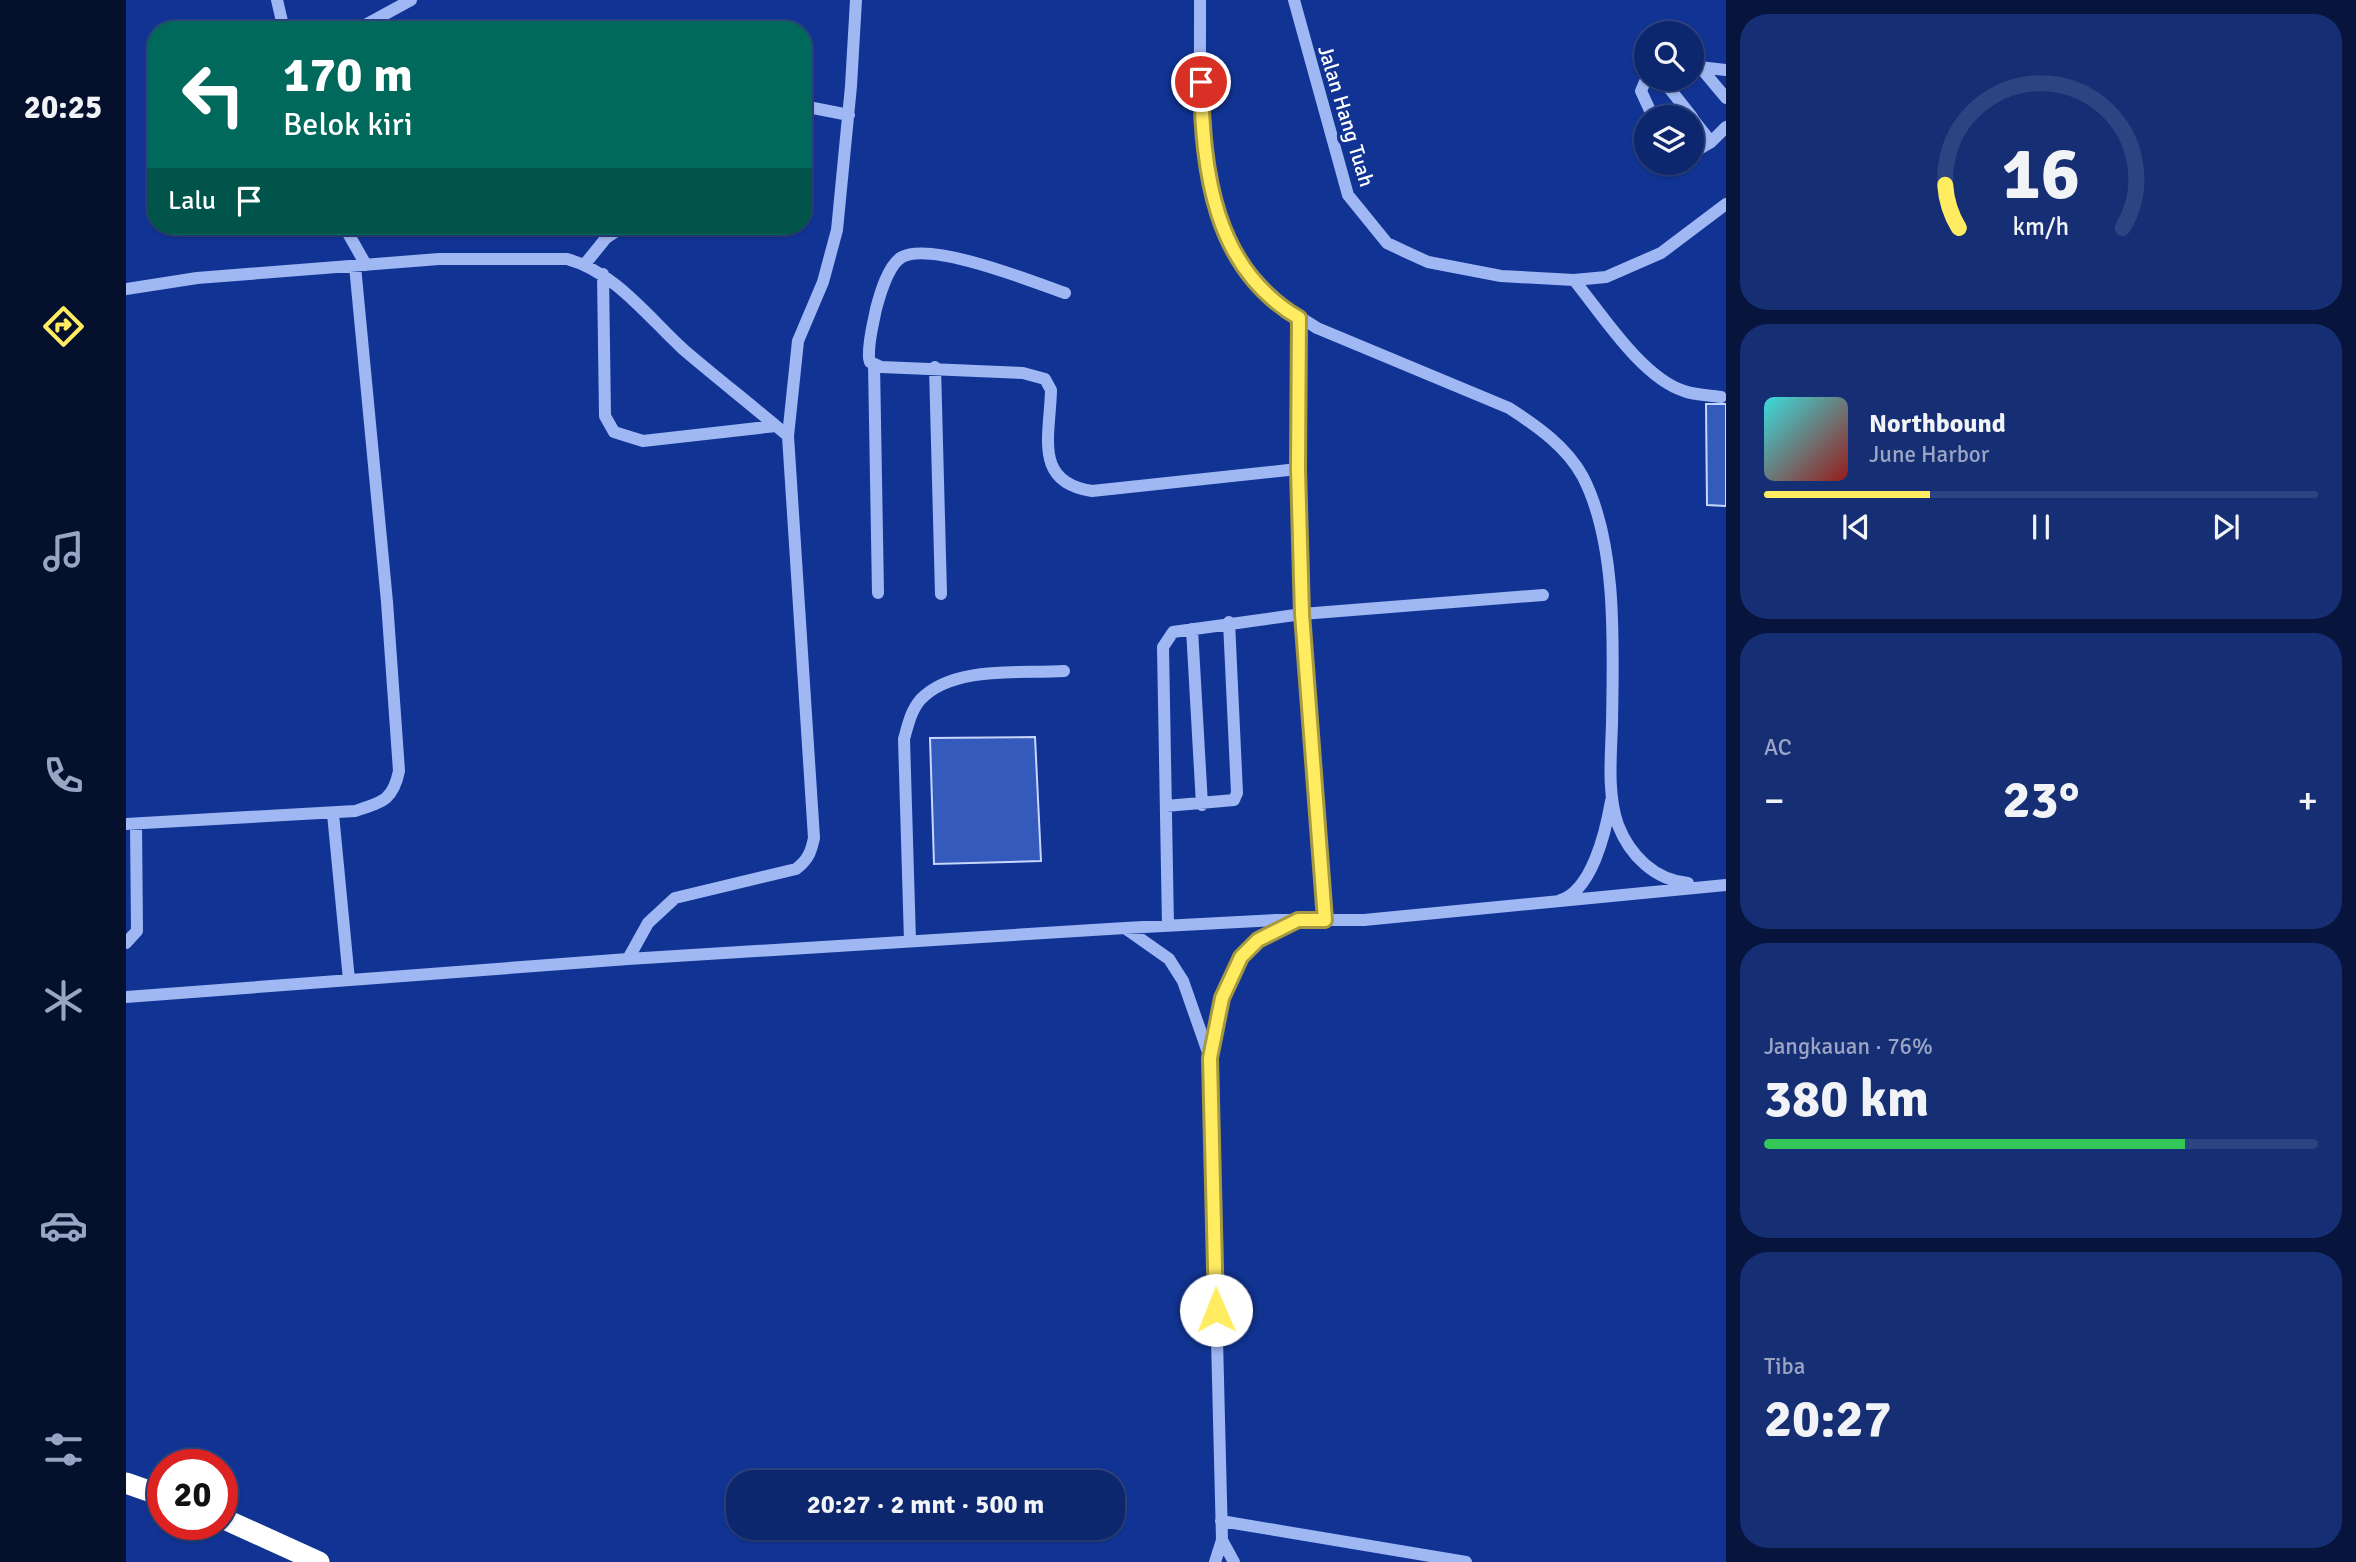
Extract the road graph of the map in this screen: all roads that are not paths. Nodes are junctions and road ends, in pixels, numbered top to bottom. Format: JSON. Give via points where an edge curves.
{"nodes":[{"id":1,"x":277,"y":0,"type":"edge"},
{"id":2,"x":411,"y":0,"type":"edge"},
{"id":3,"x":856,"y":0,"type":"edge"},
{"id":4,"x":1200,"y":0,"type":"edge"},
{"id":5,"x":1294,"y":0,"type":"edge"},
{"id":6,"x":282,"y":21,"type":"edge"},
{"id":7,"x":372,"y":21,"type":"edge"},
{"id":8,"x":1704,"y":68,"type":"edge"},
{"id":9,"x":1726,"y":70,"type":"edge"},
{"id":10,"x":1704,"y":75,"type":"edge"},
{"id":11,"x":1671,"y":91,"type":"edge"},
{"id":12,"x":1726,"y":98,"type":"edge"},
{"id":13,"x":1682,"y":105,"type":"edge"},
{"id":14,"x":812,"y":108,"type":"edge"},
{"id":15,"x":849,"y":115,"type":"junction"},
{"id":16,"x":1726,"y":127,"type":"edge"},
{"id":17,"x":1704,"y":133,"type":"edge"},
{"id":18,"x":1711,"y":142,"type":"junction"},
{"id":19,"x":1704,"y":146,"type":"edge"},
{"id":20,"x":1726,"y":205,"type":"edge"},
{"id":21,"x":348,"y":235,"type":"edge"},
{"id":22,"x":609,"y":235,"type":"edge"},
{"id":23,"x":585,"y":264,"type":"junction"},
{"id":24,"x":361,"y":265,"type":"junction"},
{"id":25,"x":603,"y":274,"type":"junction"},
{"id":26,"x":1574,"y":280,"type":"junction"},
{"id":27,"x":126,"y":289,"type":"edge"},
{"id":28,"x":1065,"y":293,"type":"dead end"},
{"id":29,"x":1299,"y":318,"type":"junction"},
{"id":30,"x":874,"y":364,"type":"junction"},
{"id":31,"x":935,"y":367,"type":"junction"},
{"id":32,"x":1721,"y":397,"type":"dead end"},
{"id":33,"x":776,"y":426,"type":"junction"},
{"id":34,"x":788,"y":436,"type":"junction"},
{"id":35,"x":1298,"y":469,"type":"junction"},
{"id":36,"x":878,"y":593,"type":"dead end"},
{"id":37,"x":941,"y":594,"type":"dead end"},
{"id":38,"x":1543,"y":594,"type":"dead end"},
{"id":39,"x":1302,"y":614,"type":"junction"},
{"id":40,"x":1229,"y":622,"type":"junction"},
{"id":41,"x":1192,"y":629,"type":"junction"},
{"id":42,"x":1064,"y":671,"type":"dead end"},
{"id":43,"x":1612,"y":794,"type":"junction"},
{"id":44,"x":1202,"y":805,"type":"junction"},
{"id":45,"x":1166,"y":806,"type":"junction"},
{"id":46,"x":333,"y":814,"type":"junction"},
{"id":47,"x":131,"y":824,"type":"edge"},
{"id":48,"x":1726,"y":885,"type":"edge"},
{"id":49,"x":1708,"y":886,"type":"junction"},
{"id":50,"x":131,"y":889,"type":"edge"},
{"id":51,"x":1539,"y":905,"type":"junction"},
{"id":52,"x":1298,"y":920,"type":"junction"},
{"id":53,"x":1325,"y":920,"type":"junction"},
{"id":54,"x":1168,"y":926,"type":"junction"},
{"id":55,"x":1125,"y":928,"type":"junction"},
{"id":56,"x":909,"y":941,"type":"junction"},
{"id":57,"x":126,"y":943,"type":"edge"},
{"id":58,"x":628,"y":959,"type":"junction"},
{"id":59,"x":349,"y":980,"type":"junction"},
{"id":60,"x":126,"y":997,"type":"edge"},
{"id":61,"x":1210,"y":1058,"type":"junction"},
{"id":62,"x":126,"y":1483,"type":"edge"},
{"id":63,"x":147,"y":1490,"type":"edge"},
{"id":64,"x":1221,"y":1521,"type":"junction"},
{"id":65,"x":238,"y":1525,"type":"edge"},
{"id":66,"x":1222,"y":1540,"type":"junction"},
{"id":67,"x":319,"y":1562,"type":"edge"},
{"id":68,"x":1214,"y":1562,"type":"edge"},
{"id":69,"x":1234,"y":1562,"type":"edge"},
{"id":70,"x":1466,"y":1562,"type":"edge"}],
"edges":[{"from":1,"to":6,"type":"street"},
{"from":2,"to":7,"type":"street"},
{"from":3,"to":15,"type":"street"},
{"from":4,"to":29,"type":"street","via":[[1202,128],[1209,190],[1239,260]]},
{"from":5,"to":26,"type":"street","name":"Jalan Hang Tuah","via":[[1348,195],[1387,243],[1428,262],[1458,268],[1501,276]]},
{"from":8,"to":9,"type":"street"},
{"from":10,"to":12,"type":"street"},
{"from":11,"to":13,"type":"street"},
{"from":14,"to":15,"type":"street"},
{"from":15,"to":34,"type":"street","via":[[837,230],[823,282],[798,341]]},
{"from":16,"to":18,"type":"street"},
{"from":17,"to":18,"type":"street"},
{"from":18,"to":19,"type":"street"},
{"from":20,"to":26,"type":"street","name":"Jalan Hang Tuah","via":[[1661,253],[1606,277]]},
{"from":21,"to":24,"type":"street"},
{"from":22,"to":23,"type":"street"},
{"from":23,"to":24,"type":"street","via":[[544,258]]},
{"from":23,"to":25,"type":"street"},
{"from":24,"to":27,"type":"street","via":[[197,278]]},
{"from":24,"to":46,"type":"street","via":[[399,771],[387,799]]},
{"from":25,"to":33,"type":"street","via":[[684,350]]},
{"from":25,"to":33,"type":"street","via":[[605,416],[614,432],[643,441]]},
{"from":26,"to":32,"type":"street","via":[[1663,381],[1684,391]]},
{"from":28,"to":30,"type":"street","via":[[983,264],[929,254],[903,256],[879,297],[868,347]]},
{"from":29,"to":35,"type":"street"},
{"from":29,"to":43,"type":"street","via":[[1509,408],[1538,426],[1583,476],[1606,557],[1613,653]]},
{"from":30,"to":31,"type":"street"},
{"from":30,"to":36,"type":"street"},
{"from":31,"to":35,"type":"street","via":[[1023,373],[1045,379],[1051,390],[1052,469],[1062,482],[1076,489]]},
{"from":31,"to":37,"type":"street"},
{"from":33,"to":34,"type":"street"},
{"from":34,"to":58,"type":"street","via":[[814,838],[811,852],[796,869],[675,898],[648,923]]},
{"from":35,"to":39,"type":"street"},
{"from":38,"to":39,"type":"street"},
{"from":39,"to":40,"type":"street"},
{"from":39,"to":53,"type":"street"},
{"from":40,"to":41,"type":"street"},
{"from":40,"to":44,"type":"street","via":[[1237,793],[1234,800]]},
{"from":41,"to":44,"type":"street"},
{"from":41,"to":45,"type":"street","via":[[1173,632],[1163,647]]},
{"from":42,"to":56,"type":"street","via":[[968,677],[934,688],[919,701],[904,739]]},
{"from":43,"to":49,"type":"street","via":[[1618,824],[1632,852],[1673,882]]},
{"from":43,"to":51,"type":"street","via":[[1600,845],[1580,885],[1565,899]]},
{"from":44,"to":45,"type":"street"},
{"from":45,"to":54,"type":"street"},
{"from":46,"to":47,"type":"street"},
{"from":46,"to":59,"type":"street"},
{"from":47,"to":50,"type":"street"},
{"from":48,"to":49,"type":"street"},
{"from":49,"to":51,"type":"street"},
{"from":50,"to":57,"type":"street","via":[[137,931]]},
{"from":51,"to":53,"type":"street"},
{"from":52,"to":53,"type":"street"},
{"from":52,"to":54,"type":"street"},
{"from":52,"to":61,"type":"street","via":[[1258,940],[1241,957],[1222,998]]},
{"from":54,"to":55,"type":"street"},
{"from":55,"to":56,"type":"street"},
{"from":55,"to":61,"type":"street","via":[[1169,959],[1183,981]]},
{"from":56,"to":58,"type":"street"},
{"from":58,"to":59,"type":"street"},
{"from":59,"to":60,"type":"street"},
{"from":61,"to":64,"type":"street"},
{"from":62,"to":63,"type":"highway"},
{"from":64,"to":66,"type":"street"},
{"from":64,"to":70,"type":"street"},
{"from":65,"to":67,"type":"highway"},
{"from":66,"to":68,"type":"street"},
{"from":66,"to":69,"type":"street"}]}
